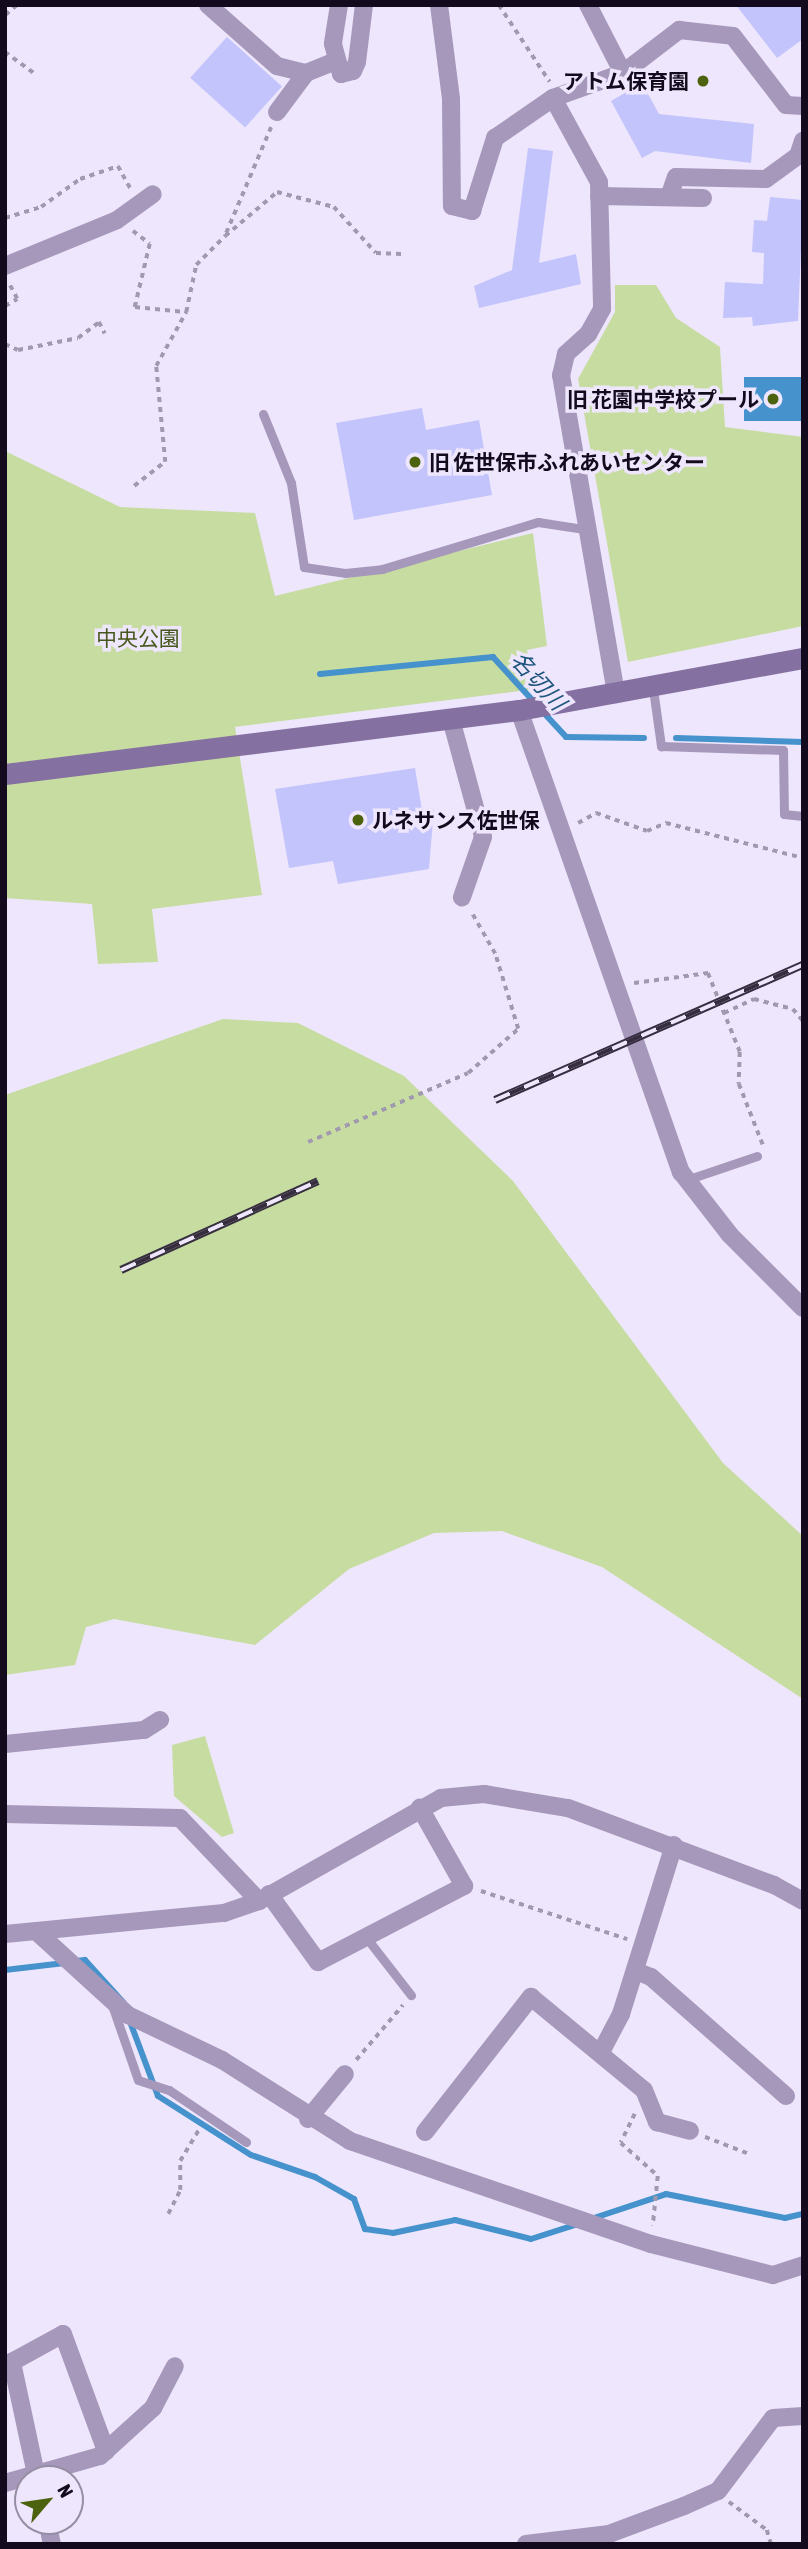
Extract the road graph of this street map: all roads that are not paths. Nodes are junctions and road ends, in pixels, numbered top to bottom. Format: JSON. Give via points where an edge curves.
{"nodes":[{"id":1,"x":208,"y":5,"type":"edge"},
{"id":2,"x":339,"y":5,"type":"edge"},
{"id":3,"x":364,"y":5,"type":"edge"},
{"id":4,"x":439,"y":5,"type":"edge"},
{"id":5,"x":589,"y":5,"type":"edge"},
{"id":6,"x":335,"y":61,"type":"junction"},
{"id":7,"x":306,"y":73,"type":"junction"},
{"id":8,"x":623,"y":73,"type":"junction"},
{"id":9,"x":553,"y":98,"type":"junction"},
{"id":10,"x":803,"y":106,"type":"edge"},
{"id":11,"x":277,"y":112,"type":"road end"},
{"id":12,"x":803,"y":141,"type":"edge"},
{"id":13,"x":153,"y":194,"type":"road end"},
{"id":14,"x":599,"y":196,"type":"junction"},
{"id":15,"x":669,"y":197,"type":"junction"},
{"id":16,"x":703,"y":198,"type":"dead end"},
{"id":17,"x":5,"y":266,"type":"edge"},
{"id":18,"x":263,"y":414,"type":"dead end"},
{"id":19,"x":584,"y":529,"type":"junction"},
{"id":20,"x":803,"y":658,"type":"edge"},
{"id":21,"x":653,"y":689,"type":"junction"},
{"id":22,"x":617,"y":694,"type":"junction"},
{"id":23,"x":522,"y":709,"type":"junction"},
{"id":24,"x":451,"y":719,"type":"junction"},
{"id":25,"x":5,"y":774,"type":"edge"},
{"id":26,"x":803,"y":816,"type":"edge"},
{"id":27,"x":463,"y":897,"type":"road end"},
{"id":28,"x":757,"y":1156,"type":"road end"},
{"id":29,"x":686,"y":1180,"type":"junction"},
{"id":30,"x":803,"y":1308,"type":"edge"},
{"id":31,"x":160,"y":1720,"type":"dead end"},
{"id":32,"x":5,"y":1744,"type":"edge"},
{"id":33,"x":421,"y":1808,"type":"junction"},
{"id":34,"x":5,"y":1814,"type":"edge"},
{"id":35,"x":674,"y":1845,"type":"junction"},
{"id":36,"x":264,"y":1897,"type":"junction"},
{"id":37,"x":803,"y":1901,"type":"edge"},
{"id":38,"x":37,"y":1932,"type":"junction"},
{"id":39,"x":5,"y":1934,"type":"edge"},
{"id":40,"x":365,"y":1935,"type":"junction"},
{"id":41,"x":636,"y":1971,"type":"junction"},
{"id":42,"x":411,"y":1995,"type":"road end"},
{"id":43,"x":109,"y":1998,"type":"junction"},
{"id":44,"x":601,"y":2052,"type":"junction"},
{"id":45,"x":348,"y":2070,"type":"road end"},
{"id":46,"x":786,"y":2096,"type":"dead end"},
{"id":47,"x":308,"y":2119,"type":"junction"},
{"id":48,"x":690,"y":2131,"type":"road end"},
{"id":49,"x":423,"y":2138,"type":"dead end"},
{"id":50,"x":246,"y":2142,"type":"dead end"},
{"id":51,"x":803,"y":2265,"type":"edge"},
{"id":52,"x":175,"y":2366,"type":"dead end"},
{"id":53,"x":9,"y":2371,"type":"edge"},
{"id":54,"x":803,"y":2416,"type":"edge"},
{"id":55,"x":106,"y":2451,"type":"junction"},
{"id":56,"x":34,"y":2465,"type":"edge"},
{"id":57,"x":80,"y":2465,"type":"edge"},
{"id":58,"x":526,"y":2544,"type":"edge"}],
"edges":[{"from":1,"to":7,"type":"street","via":[[277,66]]},
{"from":2,"to":6,"type":"street"},
{"from":3,"to":6,"type":"street","via":[[353,71],[341,74]]},
{"from":4,"to":9,"type":"street","via":[[451,100],[452,206],[472,211],[495,138]]},
{"from":5,"to":8,"type":"street"},
{"from":6,"to":7,"type":"street"},
{"from":7,"to":11,"type":"street"},
{"from":8,"to":9,"type":"street"},
{"from":8,"to":10,"type":"street","via":[[679,30],[733,36],[786,105]]},
{"from":9,"to":14,"type":"street","via":[[599,182]]},
{"from":12,"to":15,"type":"street","via":[[798,156],[766,179],[676,177]]},
{"from":13,"to":17,"type":"street","via":[[117,220]]},
{"from":14,"to":15,"type":"street"},
{"from":14,"to":19,"type":"street","via":[[602,309],[589,334],[566,354],[561,374]]},
{"from":15,"to":16,"type":"street"},
{"from":18,"to":19,"type":"lane","via":[[291,483],[304,567],[345,573],[382,569],[538,522]]},
{"from":19,"to":22,"type":"street"},
{"from":20,"to":21,"type":"street"},
{"from":21,"to":22,"type":"street"},
{"from":21,"to":26,"type":"lane","via":[[661,746],[783,750],[784,814]]},
{"from":22,"to":23,"type":"street"},
{"from":23,"to":24,"type":"street"},
{"from":23,"to":29,"type":"street","via":[[614,985]]},
{"from":24,"to":25,"type":"street"},
{"from":24,"to":27,"type":"street","via":[[483,837]]},
{"from":28,"to":29,"type":"lane"},
{"from":29,"to":30,"type":"street","via":[[730,1235]]},
{"from":31,"to":32,"type":"street","via":[[144,1730]]},
{"from":33,"to":35,"type":"street","via":[[441,1798],[524,1796]]},
{"from":33,"to":36,"type":"street"},
{"from":33,"to":40,"type":"street","via":[[464,1886]]},
{"from":34,"to":36,"type":"street","via":[[180,1818]]},
{"from":35,"to":37,"type":"street"},
{"from":35,"to":41,"type":"street","via":[[650,1908]]},
{"from":36,"to":38,"type":"street","via":[[224,1913]]},
{"from":36,"to":40,"type":"street","via":[[318,1962]]},
{"from":38,"to":39,"type":"street"},
{"from":38,"to":43,"type":"street"},
{"from":40,"to":42,"type":"lane"},
{"from":41,"to":44,"type":"street"},
{"from":41,"to":46,"type":"street","via":[[651,1977]]},
{"from":43,"to":47,"type":"street","via":[[128,2015],[222,2060]]},
{"from":43,"to":50,"type":"lane","via":[[138,2080],[169,2090]]},
{"from":44,"to":48,"type":"street","via":[[648,2099],[657,2122]]},
{"from":44,"to":49,"type":"street","via":[[531,1997]]},
{"from":45,"to":47,"type":"street"},
{"from":47,"to":51,"type":"street","via":[[651,2244],[773,2275],[789,2274]]},
{"from":52,"to":55,"type":"street","via":[[153,2408]]},
{"from":53,"to":55,"type":"street","via":[[12,2362],[63,2334]]},
{"from":53,"to":56,"type":"street"},
{"from":54,"to":58,"type":"street","via":[[773,2418],[718,2491],[609,2534]]},
{"from":55,"to":57,"type":"street"}]}
